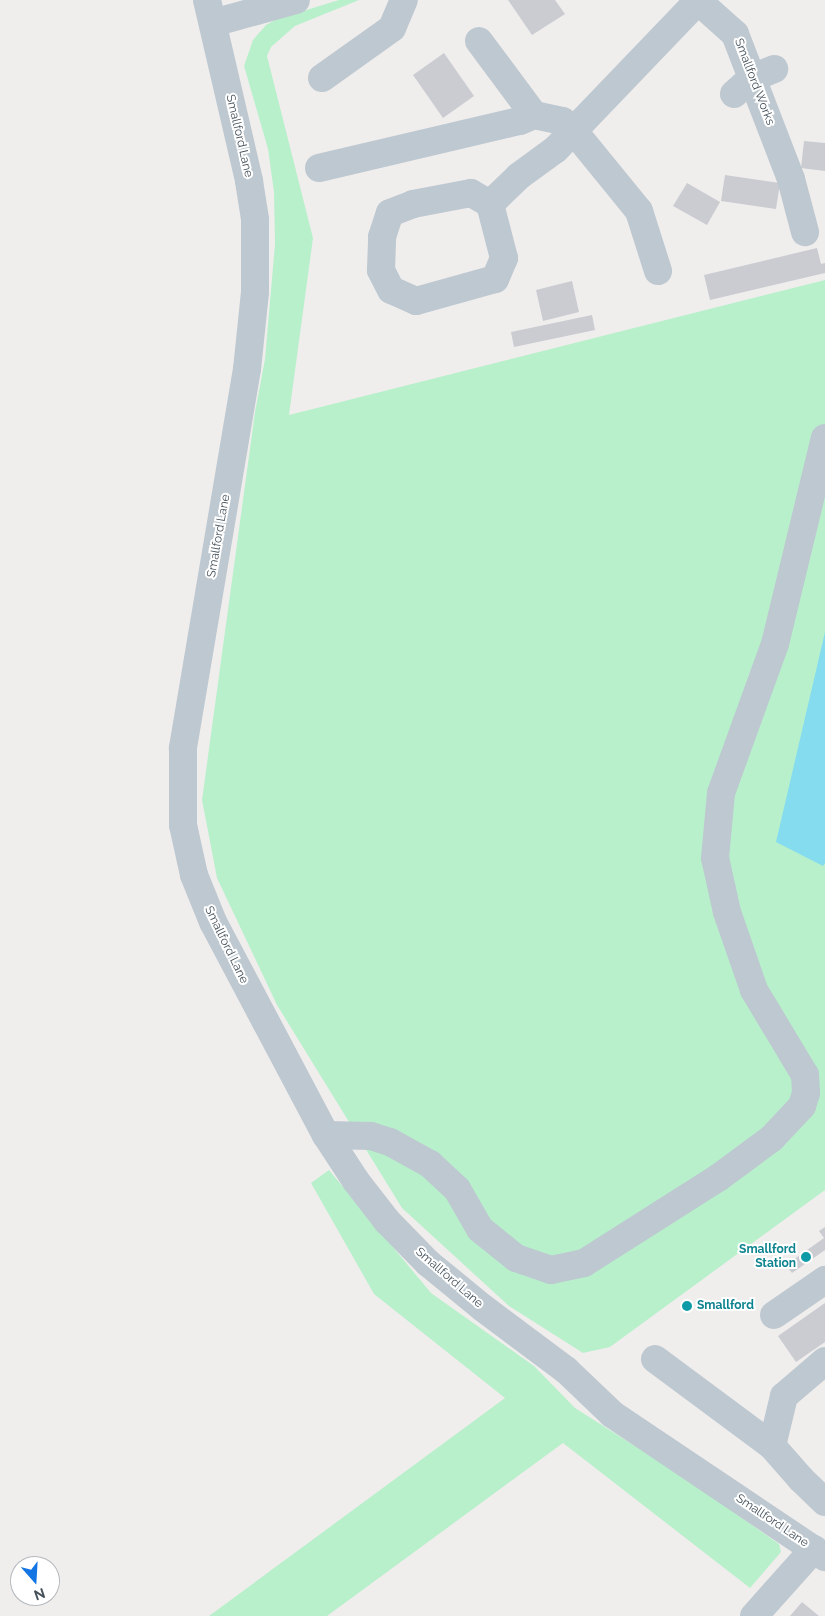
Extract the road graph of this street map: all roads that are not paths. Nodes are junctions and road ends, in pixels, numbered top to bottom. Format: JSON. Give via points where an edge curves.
{"nodes":[{"id":1,"x":296,"y":0,"type":"edge"},
{"id":2,"x":404,"y":0,"type":"edge"},
{"id":3,"x":698,"y":0,"type":"edge"},
{"id":4,"x":210,"y":11,"type":"edge"},
{"id":5,"x":479,"y":41,"type":"dead end"},
{"id":6,"x":322,"y":78,"type":"dead end"},
{"id":7,"x":534,"y":115,"type":"junction"},
{"id":8,"x":573,"y":130,"type":"junction"},
{"id":9,"x":320,"y":168,"type":"dead end"},
{"id":10,"x":490,"y":204,"type":"junction"},
{"id":11,"x":805,"y":232,"type":"dead end"},
{"id":12,"x":658,"y":272,"type":"dead end"},
{"id":13,"x":825,"y":438,"type":"edge"},
{"id":14,"x":326,"y":1135,"type":"junction"},
{"id":15,"x":825,"y":1280,"type":"edge"},
{"id":16,"x":774,"y":1316,"type":"dead end"},
{"id":17,"x":655,"y":1359,"type":"dead end"},
{"id":18,"x":825,"y":1361,"type":"edge"},
{"id":19,"x":772,"y":1446,"type":"junction"},
{"id":20,"x":825,"y":1502,"type":"edge"},
{"id":21,"x":820,"y":1553,"type":"edge"},
{"id":22,"x":754,"y":1616,"type":"edge"}],
"edges":[{"from":1,"to":4,"type":"street"},
{"from":2,"to":6,"type":"street","via":[[392,28]]},
{"from":3,"to":8,"type":"street"},
{"from":3,"to":11,"type":"street","name":"Smallford Works","via":[[735,34],[791,179]]},
{"from":4,"to":14,"type":"street","name":"Smallford Lane","via":[[249,181],[255,220],[256,292],[247,369],[183,749],[183,825],[194,875],[212,922]]},
{"from":5,"to":7,"type":"street"},
{"from":7,"to":8,"type":"street","via":[[562,121]]},
{"from":7,"to":9,"type":"street"},
{"from":8,"to":10,"type":"street","via":[[556,149],[519,176]]},
{"from":8,"to":12,"type":"street","via":[[640,211]]},
{"from":10,"to":10,"type":"street","via":[[504,258],[495,279],[416,302],[391,290],[382,270],[382,236],[390,213],[413,204],[471,193]]},
{"from":13,"to":14,"type":"street","via":[[775,644],[721,793],[715,858],[727,912],[754,990],[805,1075],[806,1093],[802,1106],[772,1138],[718,1178],[584,1263],[552,1270],[516,1258],[480,1229],[457,1189],[430,1164],[390,1142],[371,1136]]},
{"from":14,"to":21,"type":"street","name":"Smallford Lane","via":[[387,1221],[428,1263],[566,1370],[600,1404]]},
{"from":15,"to":16,"type":"street"},
{"from":17,"to":19,"type":"street"},
{"from":18,"to":19,"type":"street","via":[[784,1396]]},
{"from":19,"to":20,"type":"street"},
{"from":21,"to":22,"type":"street"}]}
